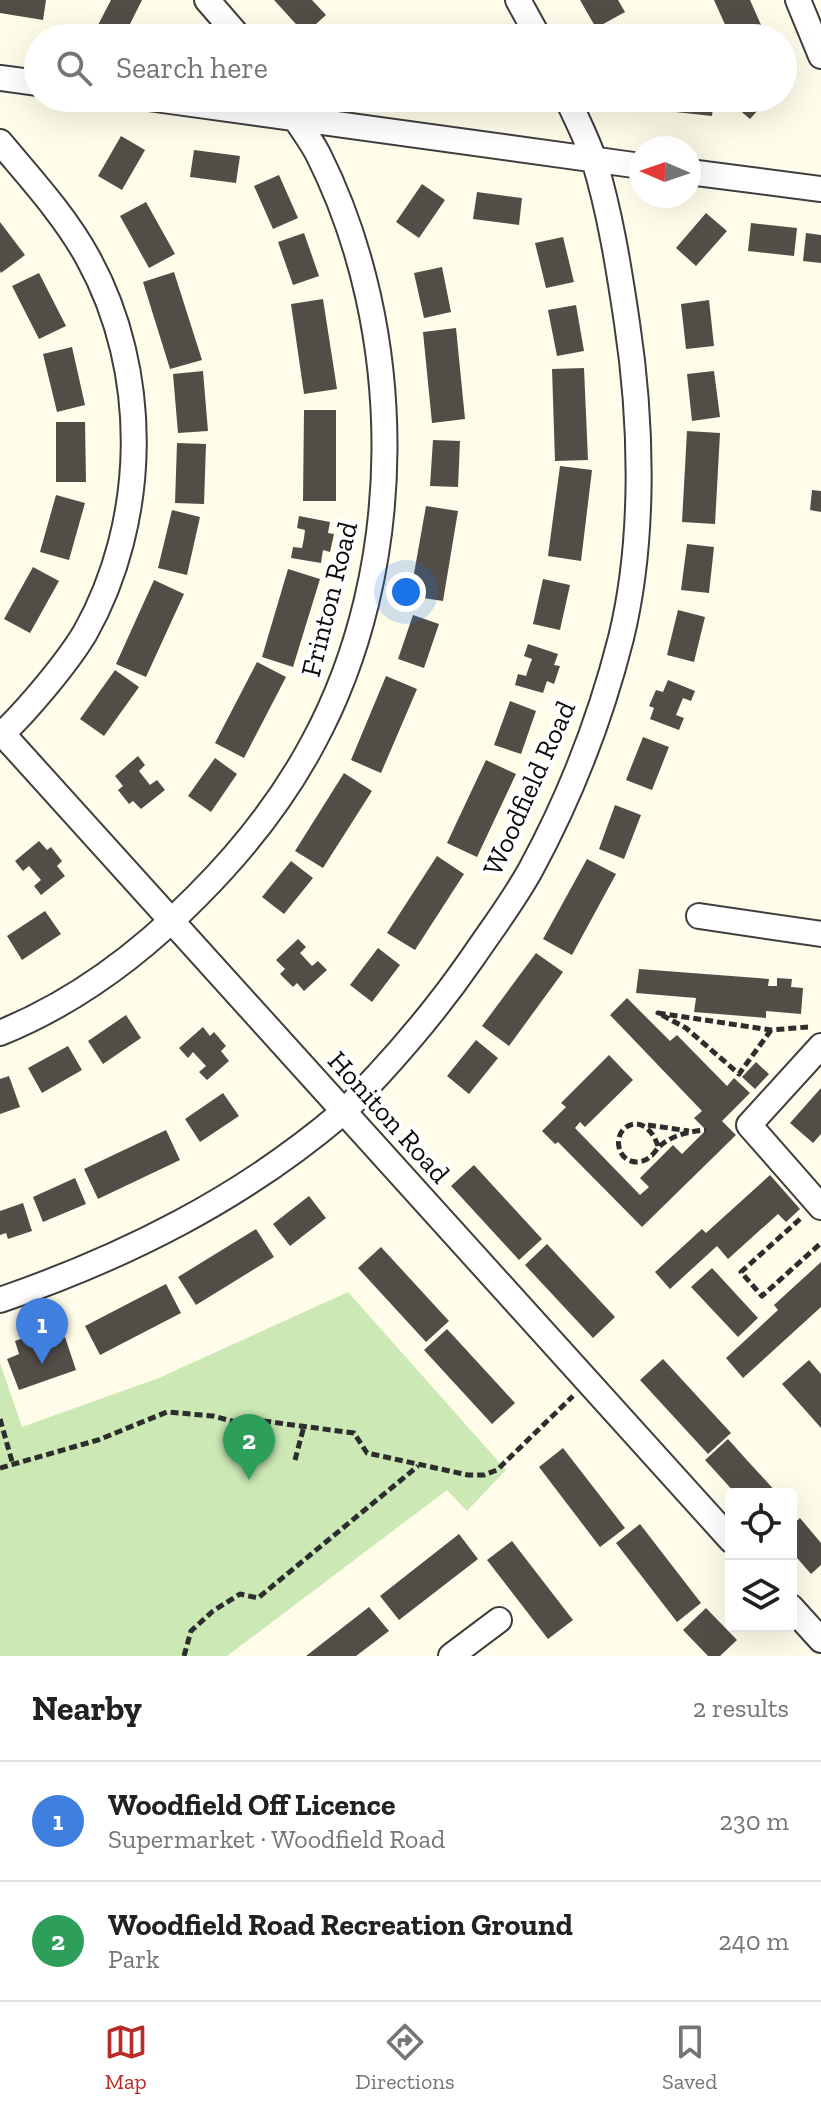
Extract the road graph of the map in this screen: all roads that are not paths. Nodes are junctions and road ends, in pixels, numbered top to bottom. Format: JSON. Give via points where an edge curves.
{"nodes":[{"id":1,"x":207,"y":0,"type":"edge"},
{"id":2,"x":518,"y":0,"type":"edge"},
{"id":3,"x":798,"y":0,"type":"edge"},
{"id":4,"x":228,"y":24,"type":"edge"},
{"id":5,"x":531,"y":24,"type":"edge"},
{"id":6,"x":821,"y":56,"type":"edge"},
{"id":7,"x":0,"y":78,"type":"edge"},
{"id":8,"x":24,"y":81,"type":"edge"},
{"id":9,"x":291,"y":112,"type":"edge"},
{"id":10,"x":312,"y":112,"type":"edge"},
{"id":11,"x":573,"y":112,"type":"edge"},
{"id":12,"x":0,"y":142,"type":"edge"},
{"id":13,"x":593,"y":159,"type":"junction"},
{"id":14,"x":629,"y":164,"type":"edge"},
{"id":15,"x":701,"y":174,"type":"edge"},
{"id":16,"x":821,"y":189,"type":"edge"},
{"id":17,"x":1,"y":734,"type":"edge"},
{"id":18,"x":699,"y":916,"type":"dead end"},
{"id":19,"x":172,"y":922,"type":"junction"},
{"id":20,"x":821,"y":934,"type":"edge"},
{"id":21,"x":0,"y":1033,"type":"edge"},
{"id":22,"x":821,"y":1046,"type":"edge"},
{"id":23,"x":344,"y":1111,"type":"junction"},
{"id":24,"x":819,"y":1205,"type":"edge"},
{"id":25,"x":0,"y":1300,"type":"edge"},
{"id":26,"x":725,"y":1533,"type":"edge"},
{"id":27,"x":797,"y":1614,"type":"edge"},
{"id":28,"x":499,"y":1620,"type":"dead end"},
{"id":29,"x":821,"y":1640,"type":"edge"},
{"id":30,"x":451,"y":1656,"type":"edge"}],
"edges":[{"from":1,"to":4,"type":"street"},
{"from":2,"to":5,"type":"street"},
{"from":3,"to":6,"type":"street"},
{"from":7,"to":8,"type":"street"},
{"from":9,"to":19,"type":"street","name":"Frinton Road","via":[[317,153],[367,293],[383,397],[381,521],[357,636],[314,741],[260,827]]},
{"from":10,"to":13,"type":"street"},
{"from":11,"to":13,"type":"street","name":"Woodfield Road"},
{"from":12,"to":17,"type":"street","via":[[63,220],[106,296],[129,378],[133,447],[127,521],[98,606],[60,667]]},
{"from":13,"to":14,"type":"street"},
{"from":13,"to":23,"type":"street","name":"Woodfield Road","via":[[617,262],[639,442],[631,572],[621,636],[587,748],[530,871],[429,1018]]},
{"from":15,"to":16,"type":"street"},
{"from":17,"to":19,"type":"street","name":"Honiton Road"},
{"from":18,"to":20,"type":"street"},
{"from":19,"to":21,"type":"street","name":"Frinton Road","via":[[86,989]]},
{"from":19,"to":23,"type":"street","name":"Honiton Road"},
{"from":22,"to":24,"type":"street","via":[[749,1125]]},
{"from":23,"to":25,"type":"street","name":"Woodfield Road","via":[[194,1217],[114,1257]]},
{"from":23,"to":26,"type":"street","name":"Honiton Road"},
{"from":27,"to":29,"type":"street"},
{"from":28,"to":30,"type":"street"}]}
